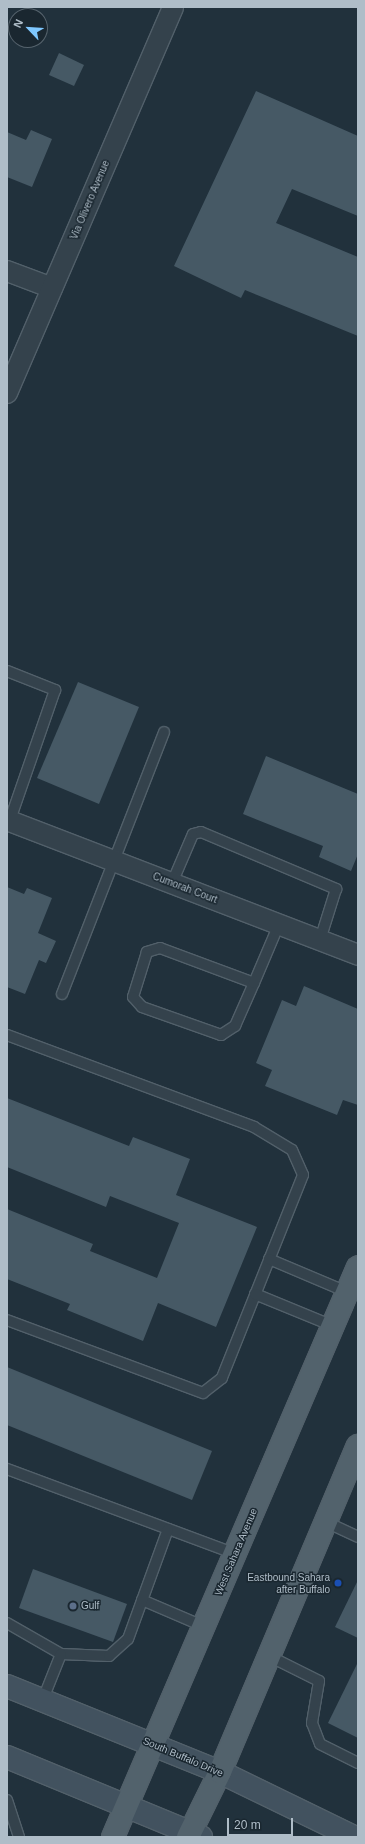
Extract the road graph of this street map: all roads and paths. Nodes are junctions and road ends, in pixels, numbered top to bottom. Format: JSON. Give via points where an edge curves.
{"nodes":[{"id":1,"x":173,"y":7,"type":"edge"},
{"id":2,"x":7,"y":270,"type":"edge"},
{"id":3,"x":52,"y":288,"type":"junction"},
{"id":4,"x":7,"y":393,"type":"edge"},
{"id":5,"x":7,"y":671,"type":"edge"},
{"id":6,"x":164,"y":732,"type":"dead end"},
{"id":7,"x":9,"y":823,"type":"edge"},
{"id":8,"x":113,"y":861,"type":"junction"},
{"id":9,"x":172,"y":883,"type":"junction"},
{"id":10,"x":279,"y":924,"type":"junction"},
{"id":11,"x":320,"y":940,"type":"junction"},
{"id":12,"x":358,"y":954,"type":"edge"},
{"id":13,"x":254,"y":983,"type":"junction"},
{"id":14,"x":62,"y":994,"type":"dead end"},
{"id":15,"x":7,"y":1035,"type":"edge"},
{"id":16,"x":269,"y":1259,"type":"junction"},
{"id":17,"x":358,"y":1267,"type":"edge"},
{"id":18,"x":347,"y":1292,"type":"junction"},
{"id":19,"x":255,"y":1294,"type":"junction"},
{"id":20,"x":7,"y":1320,"type":"edge"},
{"id":21,"x":333,"y":1326,"type":"junction"},
{"id":22,"x":358,"y":1446,"type":"edge"},
{"id":23,"x":7,"y":1469,"type":"edge"},
{"id":24,"x":326,"y":1522,"type":"junction"},
{"id":25,"x":168,"y":1529,"type":"junction"},
{"id":26,"x":358,"y":1537,"type":"edge"},
{"id":27,"x":236,"y":1554,"type":"junction"},
{"id":28,"x":142,"y":1600,"type":"junction"},
{"id":29,"x":7,"y":1623,"type":"edge"},
{"id":30,"x":205,"y":1627,"type":"junction"},
{"id":31,"x":60,"y":1654,"type":"junction"},
{"id":32,"x":269,"y":1656,"type":"junction"},
{"id":33,"x":7,"y":1686,"type":"edge"},
{"id":34,"x":43,"y":1699,"type":"junction"},
{"id":35,"x":155,"y":1745,"type":"junction"},
{"id":36,"x":7,"y":1757,"type":"edge"},
{"id":37,"x":358,"y":1763,"type":"edge"},
{"id":38,"x":220,"y":1772,"type":"junction"},
{"id":39,"x":7,"y":1800,"type":"edge"},
{"id":40,"x":129,"y":1805,"type":"junction"},
{"id":41,"x":193,"y":1835,"type":"edge"},
{"id":42,"x":19,"y":1837,"type":"edge"},
{"id":43,"x":113,"y":1837,"type":"edge"},
{"id":44,"x":354,"y":1837,"type":"edge"}],
"edges":[{"from":1,"to":3,"type":"street","name":"Via Olivero Avenue"},
{"from":2,"to":3,"type":"street"},
{"from":3,"to":4,"type":"street","name":"Via Olivero Avenue"},
{"from":5,"to":7,"type":"lane","via":[[56,690],[30,756]]},
{"from":6,"to":8,"type":"lane"},
{"from":7,"to":8,"type":"street","name":"Cumorah Court"},
{"from":8,"to":9,"type":"street","name":"Cumorah Court"},
{"from":8,"to":14,"type":"lane"},
{"from":9,"to":10,"type":"street","name":"Cumorah Court"},
{"from":9,"to":11,"type":"lane","via":[[193,834],[201,832],[336,889]]},
{"from":10,"to":11,"type":"street","name":"Cumorah Court"},
{"from":10,"to":13,"type":"lane"},
{"from":11,"to":12,"type":"street","name":"Cumorah Court"},
{"from":13,"to":13,"type":"lane","via":[[235,1026],[221,1035],[142,1007],[132,997],[147,952],[160,948]]},
{"from":15,"to":16,"type":"lane","via":[[254,1127],[292,1150],[303,1175]]},
{"from":16,"to":18,"type":"lane"},
{"from":16,"to":19,"type":"lane"},
{"from":17,"to":18,"type":"main road","name":"West Sahara Avenue"},
{"from":18,"to":21,"type":"main road","name":"West Sahara Avenue"},
{"from":19,"to":20,"type":"lane","via":[[222,1378],[203,1393]]},
{"from":19,"to":21,"type":"lane"},
{"from":21,"to":27,"type":"main road","name":"West Sahara Avenue"},
{"from":22,"to":24,"type":"main road"},
{"from":23,"to":25,"type":"lane"},
{"from":24,"to":26,"type":"lane"},
{"from":24,"to":32,"type":"main road"},
{"from":25,"to":27,"type":"lane"},
{"from":25,"to":28,"type":"lane"},
{"from":27,"to":30,"type":"main road","name":"West Sahara Avenue"},
{"from":28,"to":30,"type":"lane"},
{"from":28,"to":31,"type":"lane","via":[[128,1639],[109,1656]]},
{"from":29,"to":31,"type":"lane"},
{"from":30,"to":35,"type":"main road","name":"West Sahara Avenue"},
{"from":31,"to":34,"type":"lane"},
{"from":32,"to":37,"type":"lane","via":[[319,1681],[312,1724],[320,1744]]},
{"from":32,"to":38,"type":"main road"},
{"from":33,"to":34,"type":"main road","name":"South Buffalo Drive"},
{"from":34,"to":35,"type":"main road","name":"South Buffalo Drive"},
{"from":35,"to":38,"type":"main road","name":"South Buffalo Drive"},
{"from":35,"to":40,"type":"main road","name":"West Sahara Avenue"},
{"from":36,"to":40,"type":"main road"},
{"from":38,"to":41,"type":"main road"},
{"from":38,"to":44,"type":"main road","name":"South Buffalo Drive"},
{"from":39,"to":42,"type":"lane"},
{"from":40,"to":41,"type":"main road"},
{"from":40,"to":43,"type":"main road","name":"West Sahara Avenue"}]}
